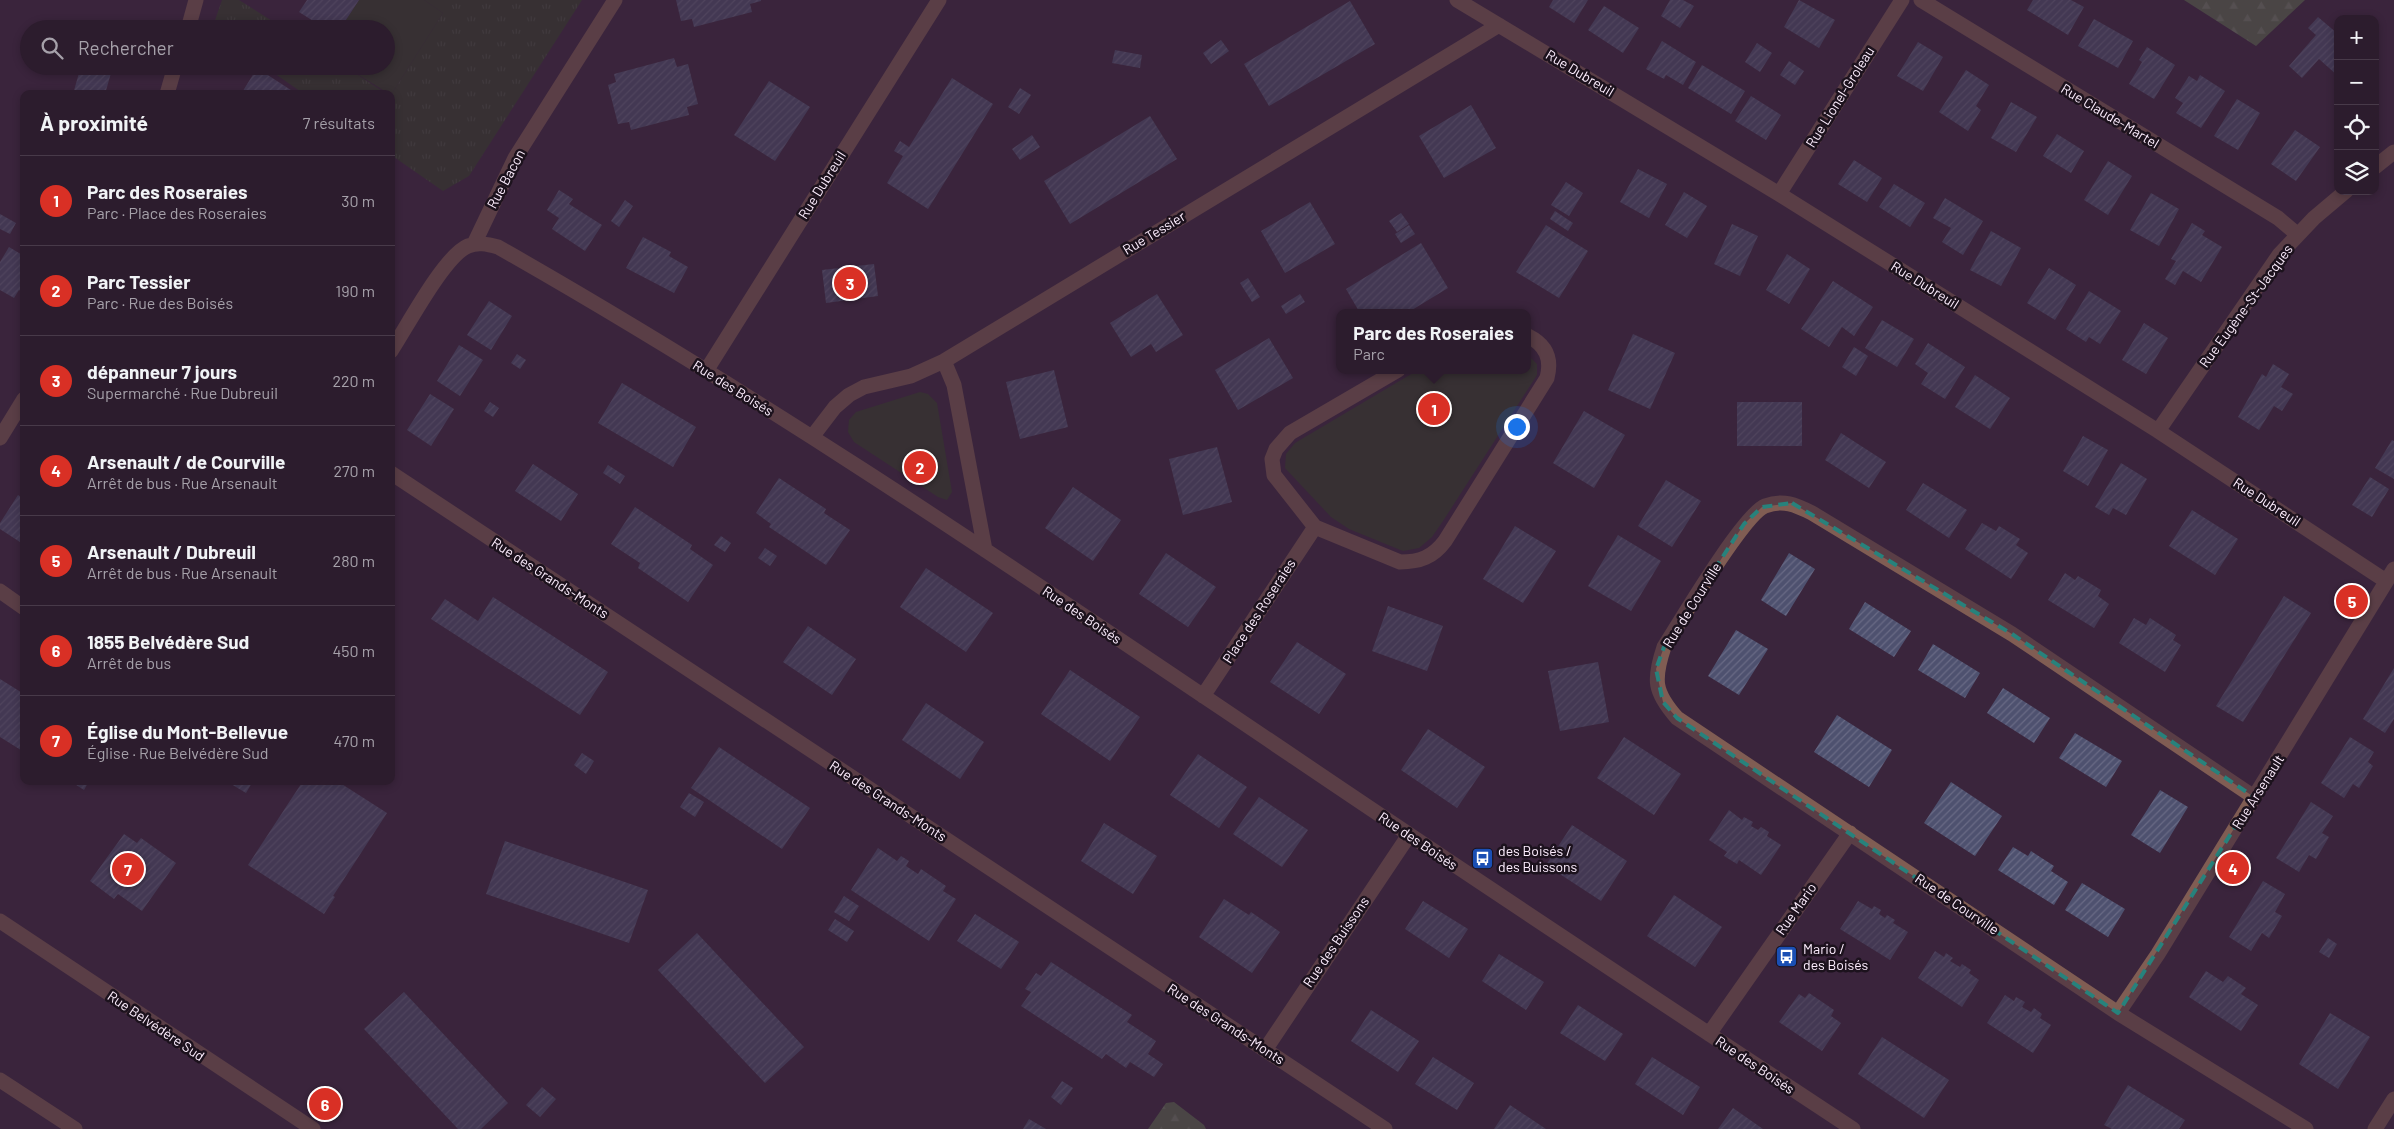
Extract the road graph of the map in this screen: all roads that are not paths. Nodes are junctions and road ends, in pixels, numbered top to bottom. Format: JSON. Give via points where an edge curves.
{"nodes":[{"id":1,"x":196,"y":0,"type":"edge"},
{"id":2,"x":615,"y":0,"type":"edge"},
{"id":3,"x":939,"y":0,"type":"edge"},
{"id":4,"x":1457,"y":0,"type":"edge"},
{"id":5,"x":1902,"y":0,"type":"edge"},
{"id":6,"x":1921,"y":0,"type":"edge"},
{"id":7,"x":190,"y":20,"type":"edge"},
{"id":8,"x":1499,"y":25,"type":"junction"},
{"id":9,"x":172,"y":75,"type":"edge"},
{"id":10,"x":167,"y":90,"type":"edge"},
{"id":11,"x":2394,"y":152,"type":"edge"},
{"id":12,"x":2379,"y":164,"type":"edge"},
{"id":13,"x":1779,"y":194,"type":"junction"},
{"id":14,"x":2341,"y":195,"type":"edge"},
{"id":15,"x":2298,"y":235,"type":"junction"},
{"id":16,"x":474,"y":244,"type":"junction"},
{"id":17,"x":1531,"y":338,"type":"edge"},
{"id":18,"x":395,"y":345,"type":"edge"},
{"id":19,"x":944,"y":361,"type":"junction"},
{"id":20,"x":706,"y":371,"type":"junction"},
{"id":21,"x":1391,"y":374,"type":"edge"},
{"id":22,"x":20,"y":406,"type":"edge"},
{"id":23,"x":2158,"y":432,"type":"junction"},
{"id":24,"x":812,"y":437,"type":"junction"},
{"id":25,"x":0,"y":438,"type":"edge"},
{"id":26,"x":395,"y":476,"type":"edge"},
{"id":27,"x":1315,"y":527,"type":"junction"},
{"id":28,"x":985,"y":550,"type":"junction"},
{"id":29,"x":2390,"y":575,"type":"edge"},
{"id":30,"x":0,"y":592,"type":"edge"},
{"id":31,"x":20,"y":605,"type":"edge"},
{"id":32,"x":1203,"y":696,"type":"junction"},
{"id":33,"x":2254,"y":797,"type":"junction"},
{"id":34,"x":1850,"y":832,"type":"junction"},
{"id":35,"x":1410,"y":835,"type":"junction"},
{"id":36,"x":0,"y":920,"type":"edge"},
{"id":37,"x":2118,"y":1013,"type":"junction"},
{"id":38,"x":1709,"y":1034,"type":"junction"},
{"id":39,"x":1264,"y":1050,"type":"junction"},
{"id":40,"x":0,"y":1080,"type":"edge"},
{"id":41,"x":2394,"y":1098,"type":"edge"},
{"id":42,"x":75,"y":1129,"type":"edge"},
{"id":43,"x":313,"y":1129,"type":"edge"},
{"id":44,"x":1385,"y":1129,"type":"edge"},
{"id":45,"x":1852,"y":1129,"type":"edge"},
{"id":46,"x":2306,"y":1129,"type":"edge"},
{"id":47,"x":2375,"y":1129,"type":"edge"}],
"edges":[{"from":1,"to":7,"type":"street"},
{"from":2,"to":16,"type":"street","name":"Rue Bacon","via":[[515,158]]},
{"from":3,"to":20,"type":"street","name":"Rue Dubreuil"},
{"from":4,"to":8,"type":"street","name":"Rue Dubreuil"},
{"from":5,"to":13,"type":"street","name":"Rue Lionel-Groleau"},
{"from":6,"to":15,"type":"street","name":"Rue Claude-Martel","via":[[2278,218]]},
{"from":8,"to":13,"type":"street","name":"Rue Dubreuil"},
{"from":8,"to":19,"type":"street","name":"Rue Tessier"},
{"from":9,"to":10,"type":"street"},
{"from":11,"to":12,"type":"street"},
{"from":13,"to":23,"type":"street","name":"Rue Dubreuil"},
{"from":14,"to":15,"type":"street","name":"Rue Eugène-St-Jacques"},
{"from":15,"to":23,"type":"street","name":"Rue Eugène-St-Jacques","via":[[2255,287]]},
{"from":16,"to":18,"type":"street","via":[[455,254]]},
{"from":16,"to":20,"type":"street","name":"Rue des Boisés","via":[[498,247]]},
{"from":17,"to":27,"type":"street","via":[[1548,355],[1547,378],[1438,550],[1415,562],[1400,562]]},
{"from":19,"to":24,"type":"street","name":"Rue Tessier","via":[[911,376],[864,387],[849,394]]},
{"from":19,"to":28,"type":"street","via":[[954,385]]},
{"from":20,"to":24,"type":"street","name":"Rue des Boisés"},
{"from":21,"to":27,"type":"street","via":[[1290,433],[1277,446],[1272,458],[1274,475]]},
{"from":22,"to":25,"type":"street"},
{"from":23,"to":29,"type":"street","name":"Rue Dubreuil"},
{"from":24,"to":28,"type":"street","name":"Rue des Boisés"},
{"from":26,"to":39,"type":"street","name":"Rue des Grands-Monts"},
{"from":27,"to":32,"type":"street","name":"Place des Roseraies"},
{"from":28,"to":32,"type":"street","name":"Rue des Boisés"},
{"from":29,"to":33,"type":"street","name":"Rue Arsenault"},
{"from":30,"to":31,"type":"street"},
{"from":32,"to":35,"type":"street","name":"Rue des Boisés"},
{"from":33,"to":34,"type":"street","name":"Rue de Courville","via":[[2004,628],[1812,512],[1792,503],[1777,503],[1762,507],[1744,524],[1664,647],[1656,670],[1657,686],[1663,702],[1677,718]]},
{"from":33,"to":37,"type":"street","name":"Rue Arsenault"},
{"from":34,"to":37,"type":"street","name":"Rue de Courville"},
{"from":34,"to":38,"type":"street","name":"Rue Mario"},
{"from":35,"to":38,"type":"street","name":"Rue des Boisés"},
{"from":35,"to":39,"type":"street","name":"Rue des Buissons"},
{"from":36,"to":43,"type":"street","name":"Rue Belvédère Sud"},
{"from":37,"to":46,"type":"street","name":"Rue de Courville"},
{"from":38,"to":45,"type":"street","name":"Rue des Boisés"},
{"from":39,"to":44,"type":"street","name":"Rue des Grands-Monts"},
{"from":40,"to":42,"type":"street"},
{"from":41,"to":47,"type":"street"}]}
